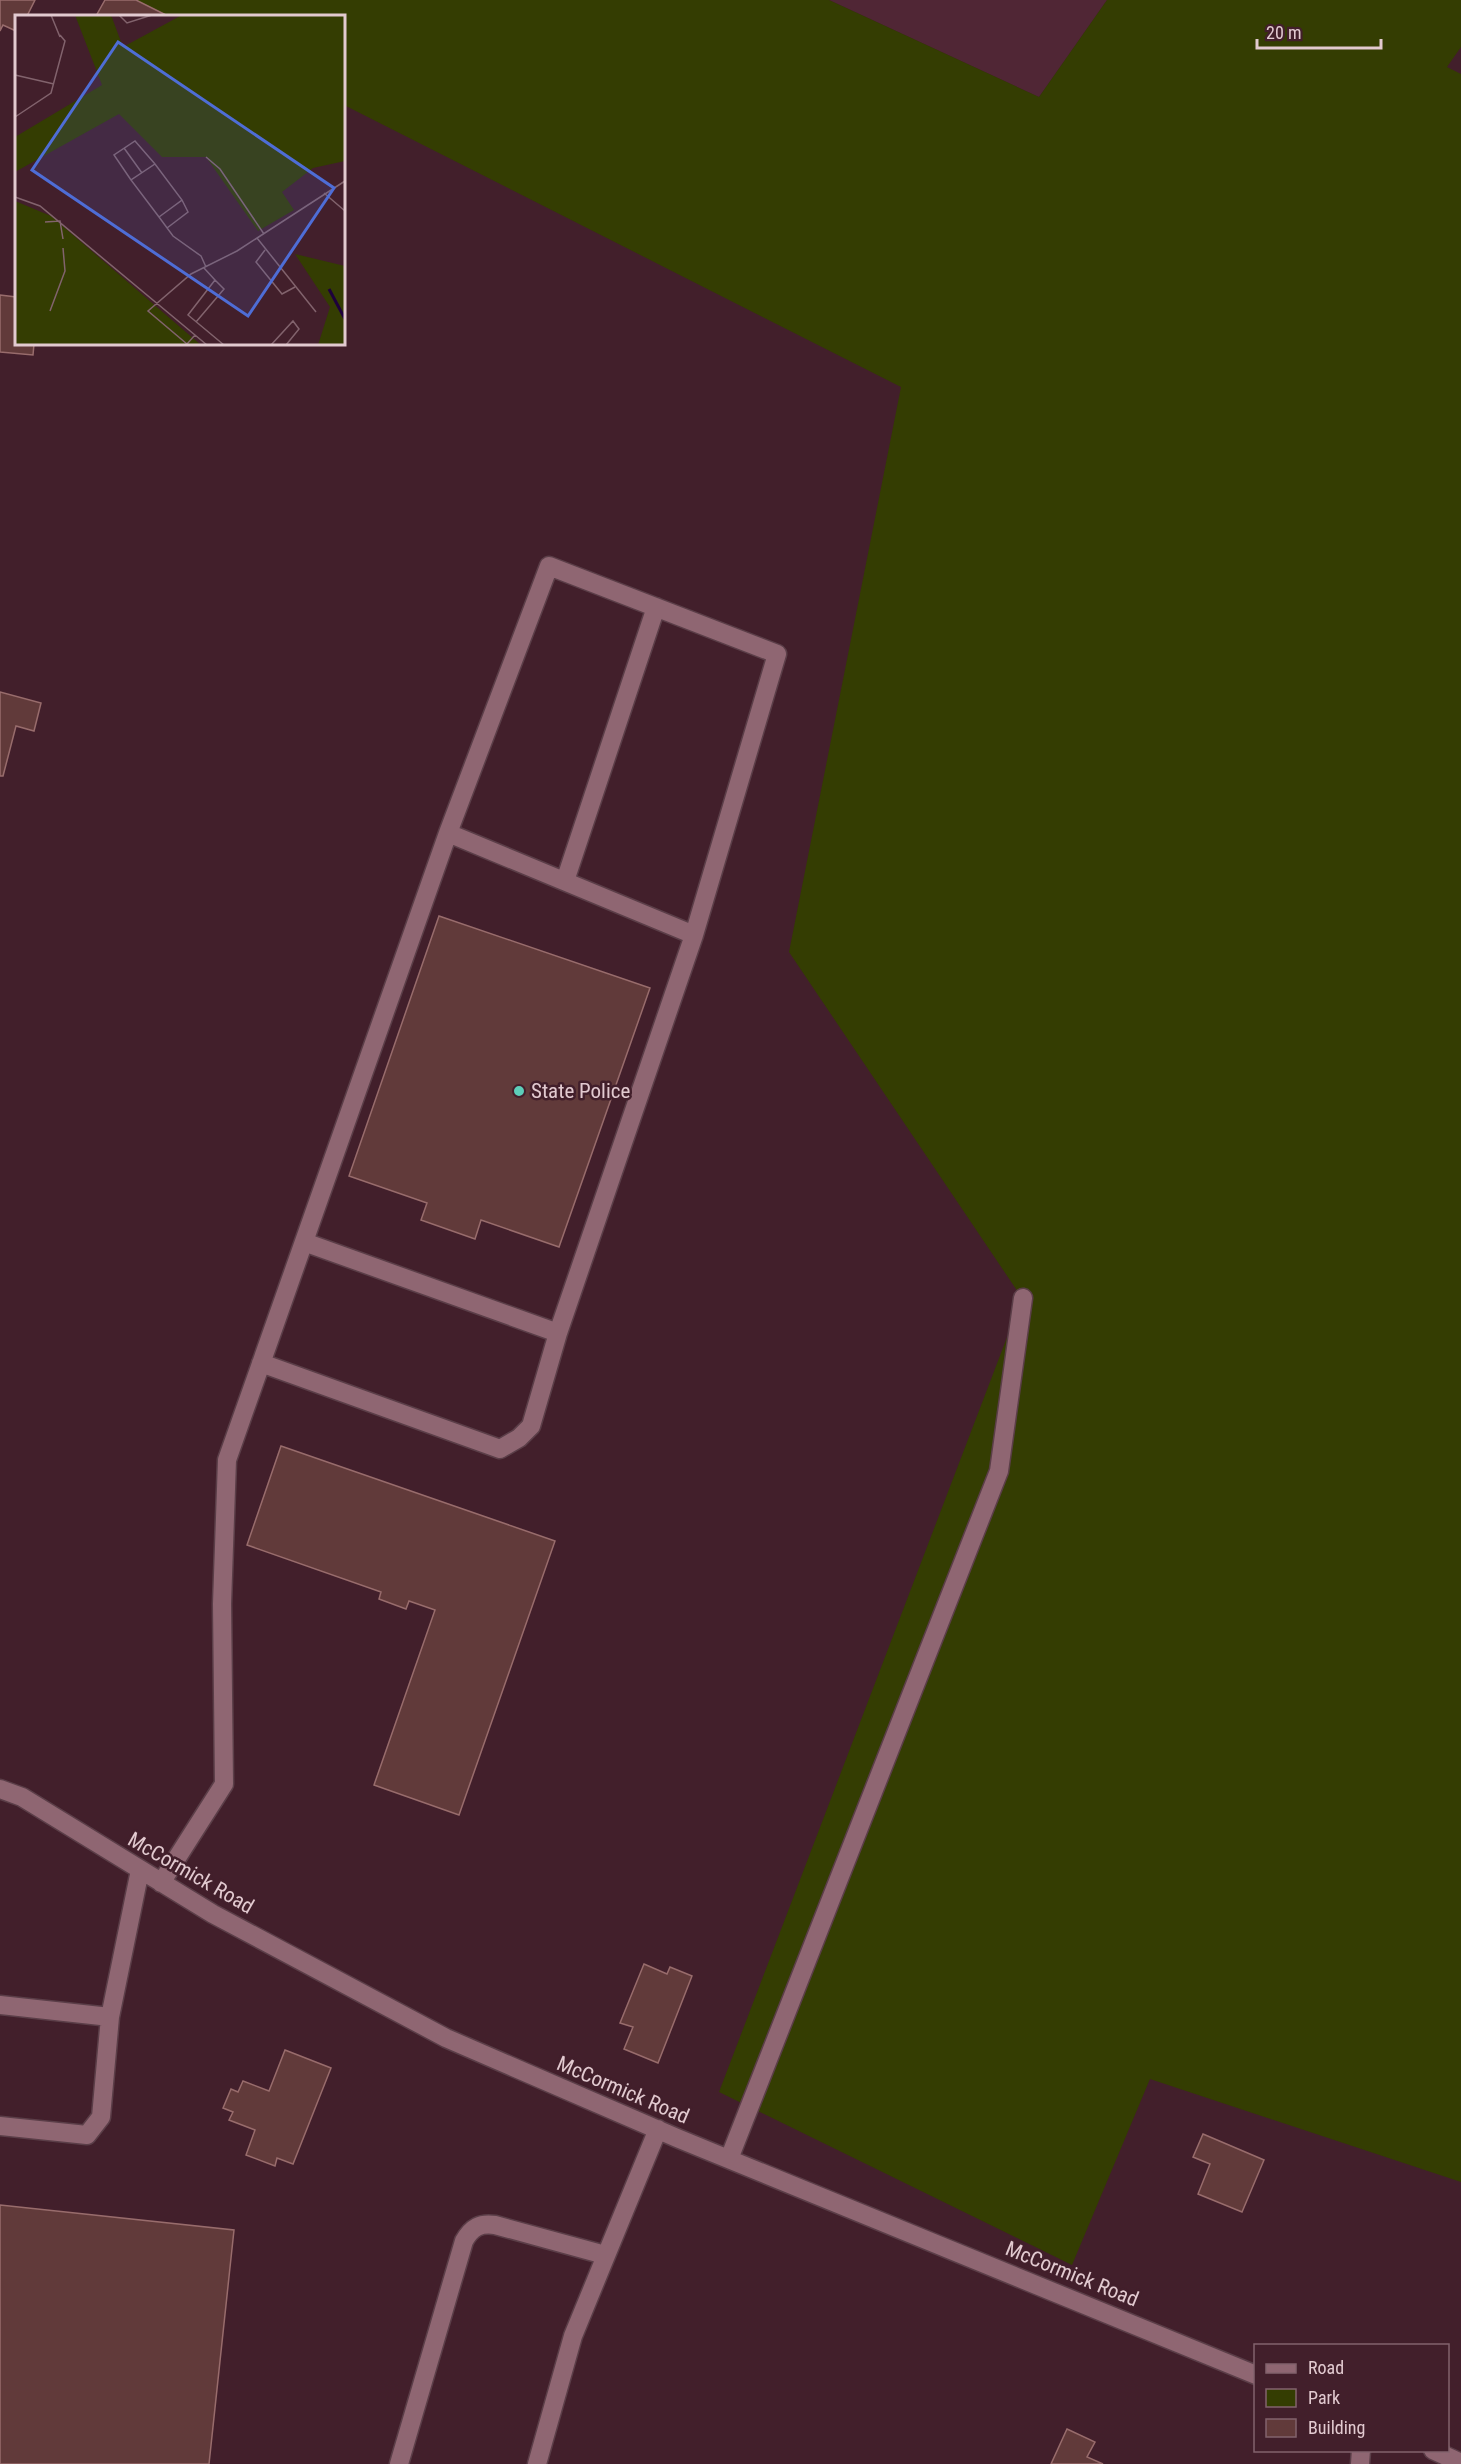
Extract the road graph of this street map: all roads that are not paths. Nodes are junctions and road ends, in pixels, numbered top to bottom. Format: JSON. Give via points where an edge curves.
{"nodes":[{"id":1,"x":656,"y":607,"type":"junction"},
{"id":2,"x":448,"y":832,"type":"junction"},
{"id":3,"x":565,"y":881,"type":"junction"},
{"id":4,"x":694,"y":935,"type":"junction"},
{"id":5,"x":304,"y":1242,"type":"junction"},
{"id":6,"x":1023,"y":1298,"type":"dead end"},
{"id":7,"x":558,"y":1333,"type":"junction"},
{"id":8,"x":261,"y":1363,"type":"junction"},
{"id":9,"x":0,"y":1789,"type":"edge"},
{"id":10,"x":140,"y":1870,"type":"junction"},
{"id":11,"x":161,"y":1882,"type":"junction"},
{"id":12,"x":0,"y":2005,"type":"edge"},
{"id":13,"x":110,"y":2017,"type":"junction"},
{"id":14,"x":0,"y":2126,"type":"edge"},
{"id":15,"x":658,"y":2129,"type":"junction"},
{"id":16,"x":729,"y":2159,"type":"junction"},
{"id":17,"x":605,"y":2255,"type":"junction"},
{"id":18,"x":1254,"y":2374,"type":"edge"},
{"id":19,"x":1435,"y":2452,"type":"edge"},
{"id":20,"x":1461,"y":2463,"type":"edge"},
{"id":21,"x":399,"y":2464,"type":"edge"},
{"id":22,"x":537,"y":2464,"type":"edge"}],
"edges":[{"from":1,"to":2,"type":"street","via":[[549,566]]},
{"from":1,"to":3,"type":"street"},
{"from":1,"to":4,"type":"street","via":[[777,654]]},
{"from":2,"to":3,"type":"street"},
{"from":2,"to":5,"type":"street"},
{"from":3,"to":4,"type":"street"},
{"from":4,"to":7,"type":"street"},
{"from":5,"to":7,"type":"street"},
{"from":5,"to":8,"type":"street"},
{"from":6,"to":16,"type":"street","via":[[999,1471]]},
{"from":7,"to":8,"type":"street","via":[[531,1426],[500,1449]]},
{"from":8,"to":11,"type":"street","via":[[227,1460],[222,1604],[224,1784]]},
{"from":9,"to":10,"type":"street","name":"McCormick Road","via":[[22,1797]]},
{"from":10,"to":11,"type":"street","name":"McCormick Road"},
{"from":10,"to":13,"type":"street"},
{"from":11,"to":15,"type":"street","name":"McCormick Road","via":[[213,1914],[446,2038]]},
{"from":12,"to":13,"type":"street"},
{"from":13,"to":14,"type":"street","via":[[100,2117],[87,2135]]},
{"from":15,"to":16,"type":"street","name":"McCormick Road"},
{"from":15,"to":17,"type":"street"},
{"from":16,"to":18,"type":"street","name":"McCormick Road"},
{"from":17,"to":21,"type":"street","via":[[495,2225],[477,2225],[472,2229],[464,2241]]},
{"from":17,"to":22,"type":"street","via":[[573,2336]]},
{"from":19,"to":20,"type":"street"}]}
